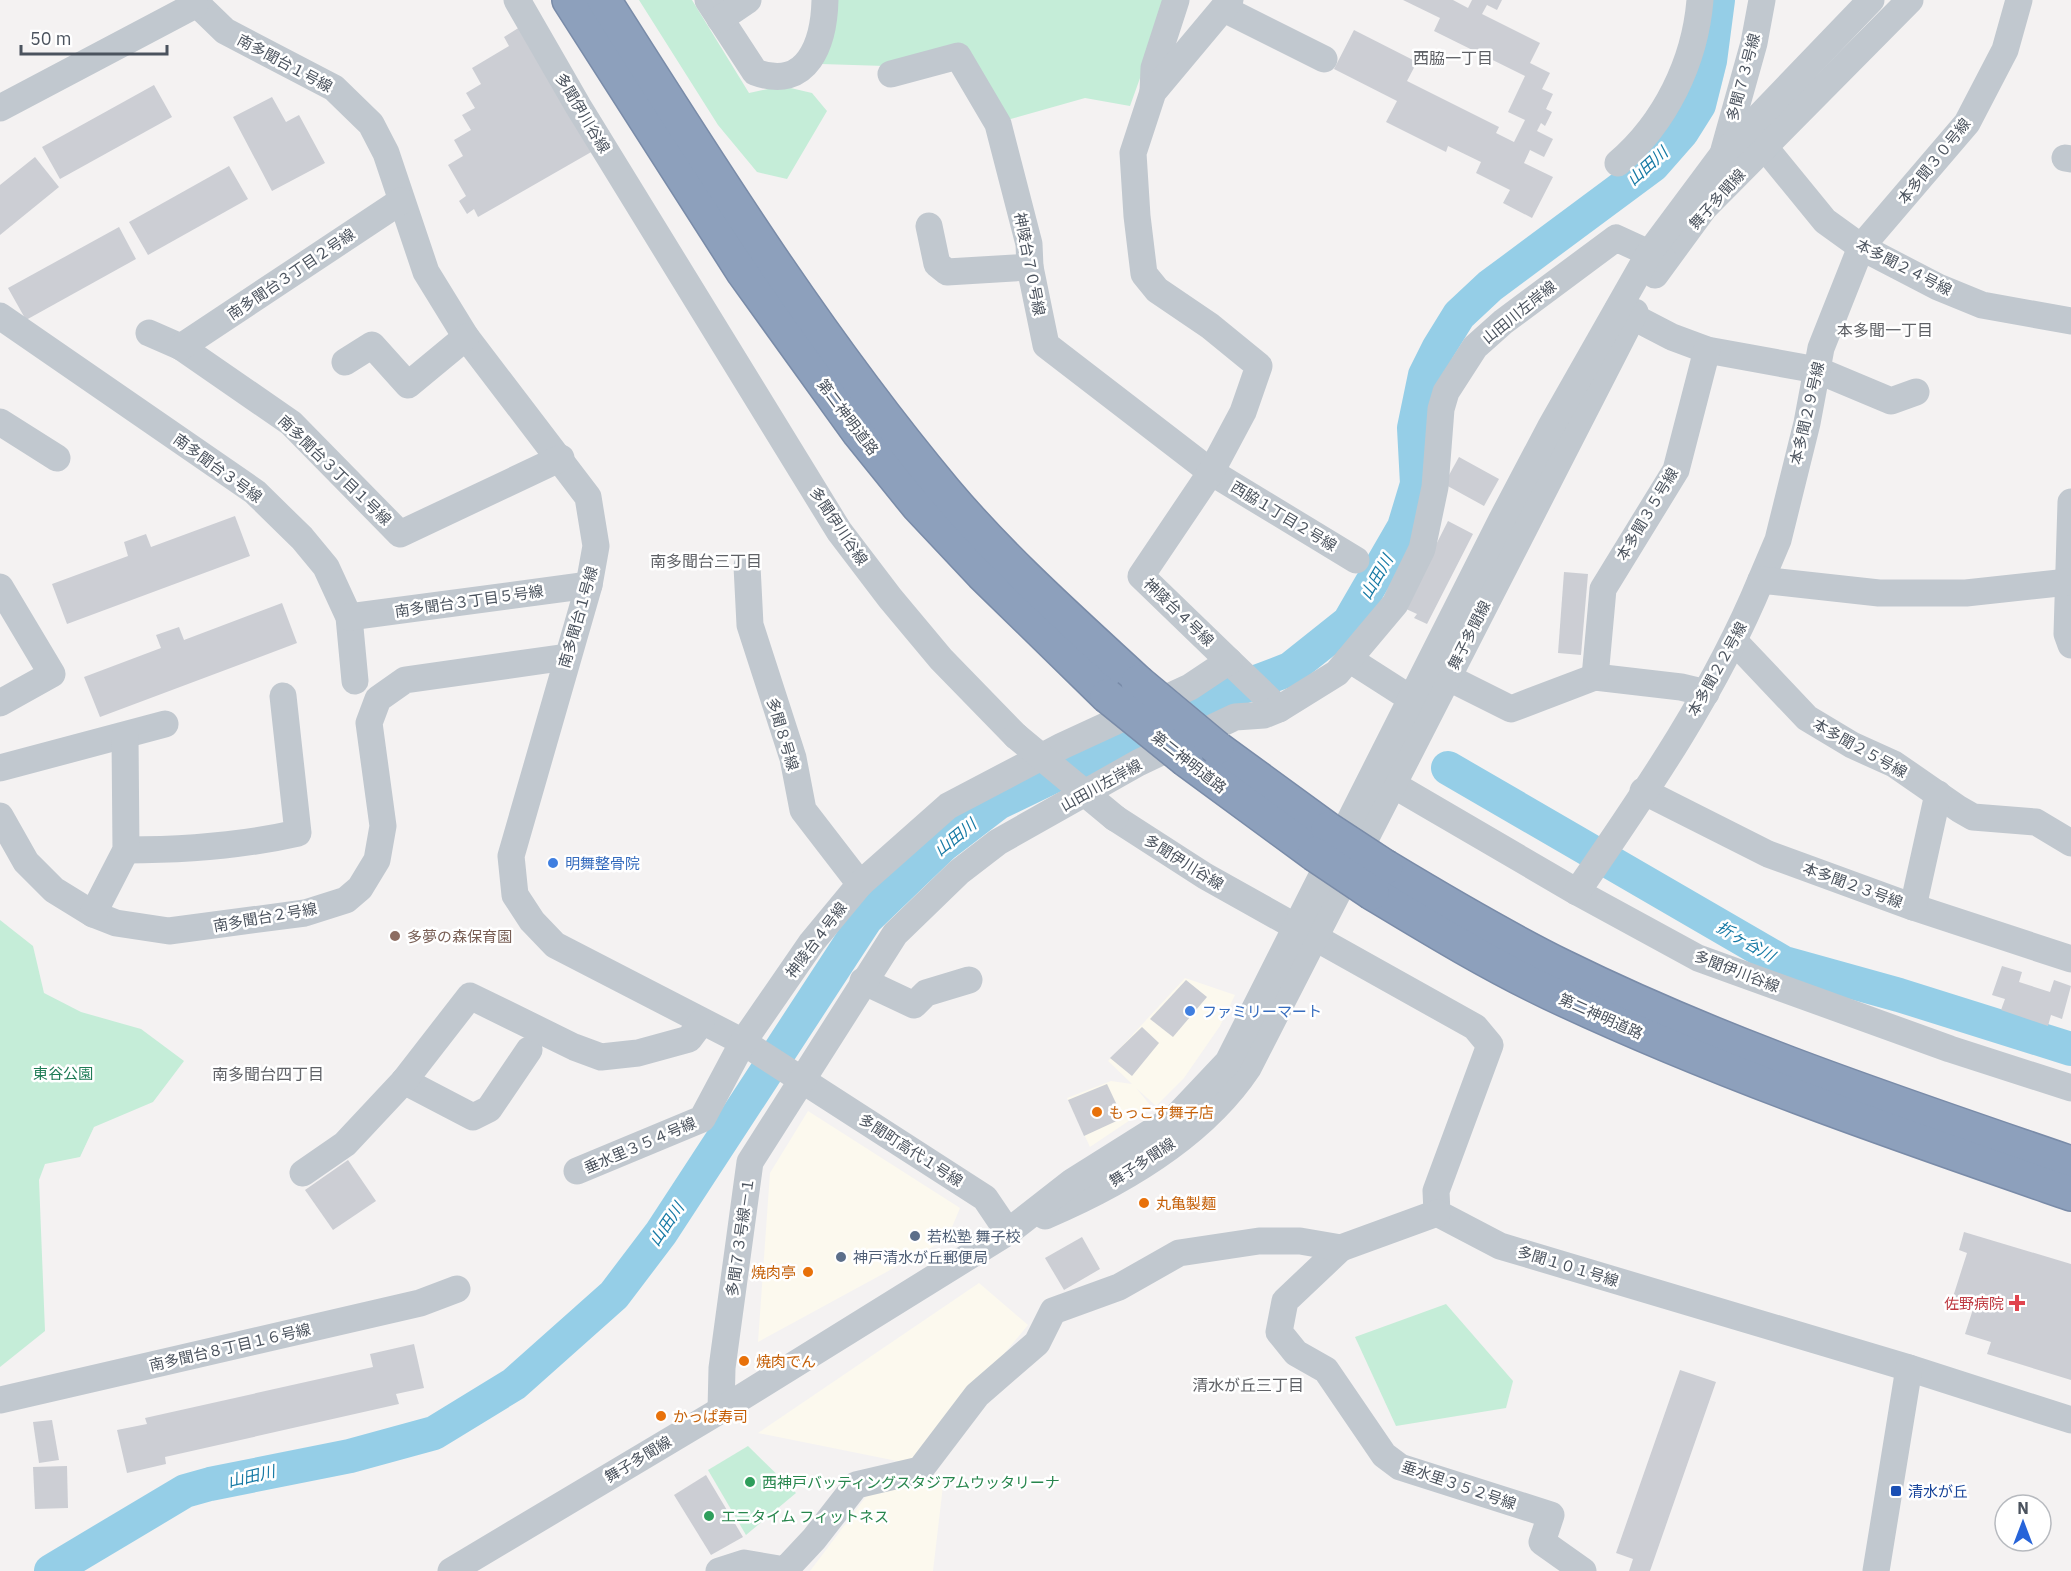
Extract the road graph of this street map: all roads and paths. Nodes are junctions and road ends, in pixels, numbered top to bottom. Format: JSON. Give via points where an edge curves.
{"nodes":[{"id":1,"x":517,"y":0,"type":"edge"},
{"id":2,"x":569,"y":0,"type":"edge"},
{"id":3,"x":604,"y":0,"type":"edge"},
{"id":4,"x":748,"y":0,"type":"edge"},
{"id":5,"x":825,"y":0,"type":"edge"},
{"id":6,"x":1176,"y":0,"type":"edge"},
{"id":7,"x":1700,"y":0,"type":"edge"},
{"id":8,"x":1762,"y":0,"type":"edge"},
{"id":9,"x":1871,"y":0,"type":"edge"},
{"id":10,"x":1910,"y":0,"type":"edge"},
{"id":11,"x":2019,"y":0,"type":"edge"},
{"id":12,"x":194,"y":3,"type":"edge"},
{"id":13,"x":1227,"y":4,"type":"edge"},
{"id":14,"x":714,"y":9,"type":"edge"},
{"id":15,"x":1324,"y":59,"type":"dead end"},
{"id":16,"x":891,"y":74,"type":"dead end"},
{"id":17,"x":1153,"y":92,"type":"junction"},
{"id":18,"x":0,"y":108,"type":"edge"},
{"id":19,"x":1757,"y":137,"type":"junction"},
{"id":20,"x":1723,"y":154,"type":"junction"},
{"id":21,"x":1618,"y":163,"type":"dead end"},
{"id":22,"x":401,"y":201,"type":"junction"},
{"id":23,"x":929,"y":226,"type":"dead end"},
{"id":24,"x":1861,"y":247,"type":"junction"},
{"id":25,"x":1658,"y":256,"type":"junction"},
{"id":26,"x":1030,"y":267,"type":"junction"},
{"id":27,"x":1625,"y":311,"type":"junction"},
{"id":28,"x":0,"y":316,"type":"edge"},
{"id":29,"x":2071,"y":321,"type":"edge"},
{"id":30,"x":149,"y":333,"type":"dead end"},
{"id":31,"x":466,"y":338,"type":"junction"},
{"id":32,"x":181,"y":347,"type":"junction"},
{"id":33,"x":1707,"y":350,"type":"junction"},
{"id":34,"x":345,"y":362,"type":"dead end"},
{"id":35,"x":1817,"y":370,"type":"junction"},
{"id":36,"x":1916,"y":392,"type":"dead end"},
{"id":37,"x":4,"y":430,"type":"edge"},
{"id":38,"x":57,"y":458,"type":"dead end"},
{"id":39,"x":561,"y":458,"type":"junction"},
{"id":40,"x":1211,"y":471,"type":"junction"},
{"id":41,"x":2071,"y":502,"type":"edge"},
{"id":42,"x":1356,"y":560,"type":"dead end"},
{"id":43,"x":747,"y":566,"type":"dead end"},
{"id":44,"x":2069,"y":576,"type":"edge"},
{"id":45,"x":1761,"y":580,"type":"junction"},
{"id":46,"x":589,"y":585,"type":"junction"},
{"id":47,"x":0,"y":587,"type":"edge"},
{"id":48,"x":349,"y":616,"type":"junction"},
{"id":49,"x":1735,"y":642,"type":"junction"},
{"id":50,"x":2071,"y":645,"type":"edge"},
{"id":51,"x":567,"y":657,"type":"junction"},
{"id":52,"x":1349,"y":659,"type":"junction"},
{"id":53,"x":1229,"y":661,"type":"junction"},
{"id":54,"x":1438,"y":673,"type":"junction"},
{"id":55,"x":1595,"y":677,"type":"junction"},
{"id":56,"x":355,"y":681,"type":"dead end"},
{"id":57,"x":1706,"y":693,"type":"junction"},
{"id":58,"x":283,"y":696,"type":"dead end"},
{"id":59,"x":1413,"y":700,"type":"junction"},
{"id":60,"x":0,"y":703,"type":"edge"},
{"id":61,"x":1279,"y":709,"type":"junction"},
{"id":62,"x":165,"y":724,"type":"dead end"},
{"id":63,"x":125,"y":736,"type":"junction"},
{"id":64,"x":0,"y":768,"type":"edge"},
{"id":65,"x":1385,"y":780,"type":"junction"},
{"id":66,"x":1643,"y":791,"type":"junction"},
{"id":67,"x":1938,"y":795,"type":"junction"},
{"id":68,"x":0,"y":816,"type":"edge"},
{"id":69,"x":1321,"y":841,"type":"junction"},
{"id":70,"x":2071,"y":843,"type":"edge"},
{"id":71,"x":126,"y":850,"type":"junction"},
{"id":72,"x":1379,"y":880,"type":"junction"},
{"id":73,"x":860,"y":884,"type":"junction"},
{"id":74,"x":1577,"y":891,"type":"junction"},
{"id":75,"x":1913,"y":907,"type":"junction"},
{"id":76,"x":93,"y":914,"type":"junction"},
{"id":77,"x":1306,"y":933,"type":"junction"},
{"id":78,"x":2071,"y":959,"type":"edge"},
{"id":79,"x":969,"y":980,"type":"dead end"},
{"id":80,"x":863,"y":981,"type":"junction"},
{"id":81,"x":701,"y":1023,"type":"junction"},
{"id":82,"x":743,"y":1042,"type":"junction"},
{"id":83,"x":529,"y":1050,"type":"dead end"},
{"id":84,"x":804,"y":1080,"type":"junction"},
{"id":85,"x":404,"y":1081,"type":"junction"},
{"id":86,"x":2071,"y":1088,"type":"edge"},
{"id":87,"x":702,"y":1119,"type":"joint"},
{"id":88,"x":2071,"y":1163,"type":"edge"},
{"id":89,"x":578,"y":1171,"type":"dead end"},
{"id":90,"x":303,"y":1173,"type":"dead end"},
{"id":91,"x":2071,"y":1194,"type":"edge"},
{"id":92,"x":1437,"y":1213,"type":"junction"},
{"id":93,"x":1008,"y":1232,"type":"junction"},
{"id":94,"x":1341,"y":1248,"type":"junction"},
{"id":95,"x":457,"y":1289,"type":"dead end"},
{"id":96,"x":1908,"y":1368,"type":"junction"},
{"id":97,"x":0,"y":1400,"type":"edge"},
{"id":98,"x":721,"y":1410,"type":"junction"},
{"id":99,"x":2071,"y":1420,"type":"edge"},
{"id":100,"x":462,"y":1568,"type":"edge"},
{"id":101,"x":719,"y":1571,"type":"edge"},
{"id":102,"x":1583,"y":1571,"type":"edge"},
{"id":103,"x":1876,"y":1571,"type":"edge"}],
"edges":[{"from":1,"to":77,"type":"street","name":"多聞伊川谷線","bridge":true,"via":[[839,531],[941,659],[1016,736],[1115,818],[1205,876]]},
{"from":2,"to":69,"type":"highway","name":"第二神明道路","bridge":true,"via":[[743,272],[859,433],[918,506],[1107,696],[1186,760]]},
{"from":3,"to":69,"type":"highway","name":"第二神明道路","bridge":true,"via":[[759,241],[889,421],[947,493],[1138,682]]},
{"from":4,"to":14,"type":"street"},
{"from":5,"to":14,"type":"street","via":[[824,24],[812,59],[792,74],[768,77],[755,72]]},
{"from":6,"to":17,"type":"street","via":[[1154,68]]},
{"from":7,"to":21,"type":"street","via":[[1698,21],[1681,74],[1661,116],[1640,145]]},
{"from":8,"to":20,"type":"street","name":"多聞７３号線","via":[[1754,44]]},
{"from":9,"to":19,"type":"street","name":"舞子多聞線"},
{"from":10,"to":19,"type":"street","name":"舞子多聞線"},
{"from":11,"to":24,"type":"street","name":"本多聞３０号線","via":[[2005,50],[1966,123]]},
{"from":12,"to":18,"type":"street"},
{"from":12,"to":22,"type":"street","name":"南多聞台１号線","via":[[225,31],[334,88],[371,124],[387,153]]},
{"from":13,"to":15,"type":"street","name":"神陵台４号線"},
{"from":13,"to":17,"type":"street","name":"神陵台４号線"},
{"from":16,"to":26,"type":"street","name":"神陵台７０号線","via":[[958,56],[998,124],[1029,244]]},
{"from":17,"to":40,"type":"street","name":"神陵台４号線","via":[[1133,153],[1144,274],[1156,290],[1210,326],[1259,366],[1243,412]]},
{"from":19,"to":20,"type":"street","name":"舞子多聞線"},
{"from":19,"to":24,"type":"street","name":"本多聞２４号線","via":[[1825,221]]},
{"from":19,"to":25,"type":"street","name":"舞子多聞線","via":[[1704,208]]},
{"from":20,"to":25,"type":"street","name":"舞子多聞線"},
{"from":22,"to":31,"type":"street","name":"南多聞台１号線","via":[[426,272]]},
{"from":22,"to":32,"type":"street","name":"南多聞台３丁目２号線"},
{"from":23,"to":26,"type":"street","via":[[937,264],[947,272]]},
{"from":24,"to":29,"type":"street","name":"本多聞２４号線","via":[[1938,287],[1982,304]]},
{"from":24,"to":35,"type":"street","name":"本多聞２９号線","via":[[1821,348]]},
{"from":25,"to":27,"type":"street","name":"舞子多聞線"},
{"from":25,"to":52,"type":"street","name":"山田川左岸線","via":[[1616,238],[1475,347],[1446,392],[1441,409],[1435,487],[1422,549],[1395,604]]},
{"from":26,"to":40,"type":"street","name":"神陵台７０号線","via":[[1046,345]]},
{"from":27,"to":33,"type":"street","via":[[1672,338]]},
{"from":27,"to":54,"type":"street","name":"舞子多聞線","via":[[1502,521]]},
{"from":28,"to":48,"type":"street","name":"南多聞台３号線","via":[[255,492],[326,567]]},
{"from":30,"to":32,"type":"street","name":"南多聞台３丁目１号線"},
{"from":31,"to":34,"type":"street","via":[[408,385],[372,345]]},
{"from":31,"to":39,"type":"street","name":"南多聞台１号線"},
{"from":32,"to":39,"type":"street","name":"南多聞台３丁目１号線","via":[[291,423],[400,534]]},
{"from":33,"to":35,"type":"street"},
{"from":33,"to":55,"type":"street","name":"本多聞３５号線","via":[[1676,470],[1603,589]]},
{"from":35,"to":36,"type":"street","via":[[1891,401]]},
{"from":35,"to":45,"type":"street","name":"本多聞２９号線","via":[[1778,540]]},
{"from":37,"to":38,"type":"street"},
{"from":39,"to":46,"type":"street","name":"南多聞台１号線","via":[[588,497],[596,546]]},
{"from":40,"to":42,"type":"street","name":"西脇１丁目２号線"},
{"from":40,"to":53,"type":"street","name":"神陵台４号線","via":[[1141,576]]},
{"from":41,"to":44,"type":"street"},
{"from":43,"to":73,"type":"street","name":"多聞８号線","via":[[750,625],[793,758],[802,810]]},
{"from":44,"to":45,"type":"street","via":[[1966,593],[1879,593]]},
{"from":44,"to":50,"type":"street","via":[[2067,634]]},
{"from":45,"to":49,"type":"street","name":"本多聞２２号線"},
{"from":46,"to":48,"type":"street","name":"南多聞台３丁目５号線"},
{"from":46,"to":51,"type":"street","name":"南多聞台１号線"},
{"from":47,"to":60,"type":"street","via":[[52,674]]},
{"from":48,"to":56,"type":"street","name":"南多聞台３号線"},
{"from":49,"to":57,"type":"street","name":"本多聞２２号線"},
{"from":49,"to":67,"type":"street","name":"本多聞２５号線","via":[[1807,718],[1894,764]]},
{"from":51,"to":76,"type":"street","name":"南多聞台２号線","via":[[405,680],[378,699],[369,723],[383,826],[377,860],[360,888],[346,900],[305,913],[169,931],[116,923]]},
{"from":51,"to":81,"type":"street","name":"南多聞台１号線","via":[[511,856],[515,895],[555,945]]},
{"from":52,"to":59,"type":"street"},
{"from":52,"to":61,"type":"street","name":"山田川左岸線","via":[[1337,673]]},
{"from":53,"to":61,"type":"street"},
{"from":53,"to":73,"type":"street","name":"神陵台４号線","via":[[1190,687],[1062,746],[948,806]]},
{"from":54,"to":55,"type":"street","via":[[1510,709]]},
{"from":54,"to":59,"type":"street","name":"舞子多聞線"},
{"from":54,"to":65,"type":"street","name":"舞子多聞線"},
{"from":55,"to":57,"type":"street"},
{"from":57,"to":66,"type":"street","name":"本多聞２２号線"},
{"from":58,"to":71,"type":"street","via":[[298,833],[249,844]]},
{"from":59,"to":65,"type":"street","name":"舞子多聞線"},
{"from":61,"to":80,"type":"street","name":"山田川左岸線","via":[[1264,715],[1235,717],[1138,763],[998,842],[959,872],[895,934]]},
{"from":62,"to":63,"type":"street"},
{"from":63,"to":64,"type":"street"},
{"from":63,"to":71,"type":"street"},
{"from":65,"to":74,"type":"street","name":"多聞伊川谷線"},
{"from":65,"to":77,"type":"street","name":"舞子多聞線"},
{"from":66,"to":74,"type":"street","name":"本多聞２２号線"},
{"from":66,"to":75,"type":"street","name":"本多聞２３号線","via":[[1768,854]]},
{"from":67,"to":70,"type":"street","name":"本多聞２５号線","via":[[1973,817],[2036,822]]},
{"from":67,"to":75,"type":"street"},
{"from":68,"to":76,"type":"street","name":"南多聞台２号線","via":[[26,862],[54,890]]},
{"from":69,"to":72,"type":"highway","name":"第二神明道路","bridge":true},
{"from":71,"to":76,"type":"street"},
{"from":72,"to":88,"type":"highway","name":"第二神明道路","via":[[1470,917],[1553,962],[1658,1010],[1845,1084]]},
{"from":72,"to":91,"type":"highway","name":"第二神明道路","via":[[1452,941],[1548,992],[1750,1080]]},
{"from":73,"to":82,"type":"street","name":"神陵台４号線","via":[[812,942]]},
{"from":74,"to":86,"type":"street","name":"多聞伊川谷線","via":[[1698,958]]},
{"from":75,"to":78,"type":"street","name":"本多聞２３号線"},
{"from":77,"to":92,"type":"street","via":[[1475,1027],[1490,1045],[1436,1191]]},
{"from":77,"to":93,"type":"street","name":"舞子多聞線","via":[[1228,1062],[1177,1116],[1072,1182]]},
{"from":79,"to":80,"type":"street","via":[[926,993],[914,1005]]},
{"from":80,"to":84,"type":"street","name":"山田川左岸線"},
{"from":81,"to":82,"type":"street","name":"南多聞台１号線"},
{"from":81,"to":85,"type":"street","via":[[688,1039],[638,1053],[602,1057],[470,996]]},
{"from":82,"to":84,"type":"street","name":"南多聞台１号線"},
{"from":82,"to":87,"type":"street","name":"神陵台４号線"},
{"from":83,"to":85,"type":"street","via":[[489,1109],[473,1118]]},
{"from":84,"to":93,"type":"street","name":"多聞町高代１号線","via":[[985,1198]]},
{"from":84,"to":98,"type":"street","name":"多聞７３号線－１","via":[[750,1162],[722,1368]]},
{"from":85,"to":90,"type":"street","via":[[345,1144]]},
{"from":87,"to":89,"type":"street","name":"垂水里３５４号線"},
{"from":92,"to":94,"type":"street"},
{"from":92,"to":96,"type":"street","name":"多聞１０１号線","via":[[1500,1246]]},
{"from":93,"to":98,"type":"street","name":"舞子多聞線"},
{"from":94,"to":101,"type":"street","via":[[1300,1241],[1259,1241],[1179,1253],[1119,1287],[1053,1311],[1037,1343],[977,1395],[920,1470],[856,1485],[785,1570],[744,1563]]},
{"from":94,"to":102,"type":"street","name":"垂水里３５２号線","via":[[1285,1300],[1279,1332],[1296,1353],[1326,1370],[1384,1455],[1400,1467],[1551,1515],[1542,1542]]},
{"from":95,"to":97,"type":"street","name":"南多聞台８丁目１６号線","via":[[420,1303]]},
{"from":96,"to":99,"type":"street","name":"多聞１０１号線"},
{"from":96,"to":103,"type":"street"},
{"from":98,"to":100,"type":"street","name":"舞子多聞線"}]}
